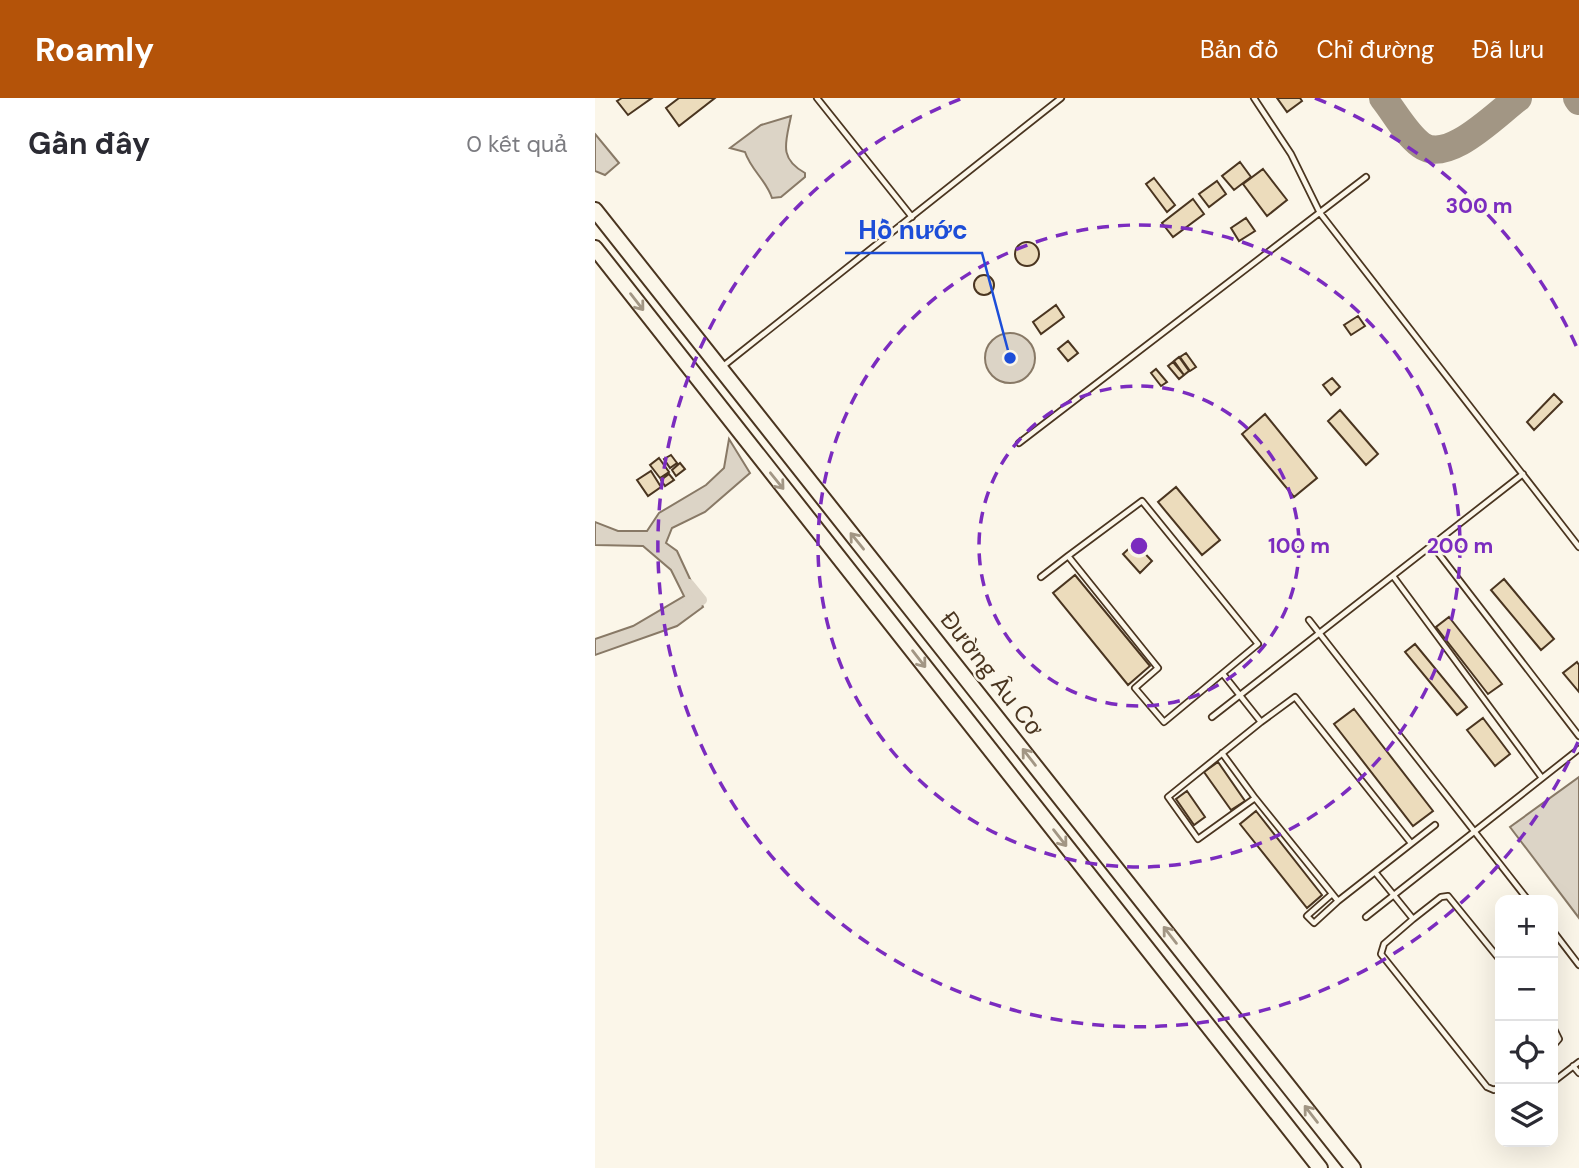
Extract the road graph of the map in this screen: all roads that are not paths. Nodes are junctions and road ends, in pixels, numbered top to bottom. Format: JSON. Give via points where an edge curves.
{"nodes":[{"id":1,"x":817,"y":98,"type":"edge"},
{"id":2,"x":1061,"y":98,"type":"edge"},
{"id":3,"x":1254,"y":98,"type":"edge"},
{"id":4,"x":1366,"y":177,"type":"dead end"},
{"id":5,"x":595,"y":210,"type":"edge"},
{"id":6,"x":1320,"y":213,"type":"junction"},
{"id":7,"x":912,"y":216,"type":"junction"},
{"id":8,"x":595,"y":248,"type":"edge"},
{"id":9,"x":720,"y":369,"type":"junction"},
{"id":10,"x":1019,"y":443,"type":"dead end"},
{"id":11,"x":1523,"y":474,"type":"junction"},
{"id":12,"x":1432,"y":545,"type":"junction"},
{"id":13,"x":1579,"y":547,"type":"edge"},
{"id":14,"x":1068,"y":556,"type":"junction"},
{"id":15,"x":876,"y":565,"type":"junction"},
{"id":16,"x":1393,"y":576,"type":"junction"},
{"id":17,"x":1041,"y":577,"type":"dead end"},
{"id":18,"x":857,"y":582,"type":"junction"},
{"id":19,"x":1309,"y":620,"type":"dead end"},
{"id":20,"x":1319,"y":633,"type":"junction"},
{"id":21,"x":1223,"y":674,"type":"junction"},
{"id":22,"x":1240,"y":695,"type":"junction"},
{"id":23,"x":1212,"y":717,"type":"dead end"},
{"id":24,"x":1261,"y":722,"type":"junction"},
{"id":25,"x":1579,"y":736,"type":"edge"},
{"id":26,"x":1579,"y":749,"type":"edge"},
{"id":27,"x":1222,"y":753,"type":"junction"},
{"id":28,"x":1542,"y":778,"type":"junction"},
{"id":29,"x":1255,"y":798,"type":"junction"},
{"id":30,"x":1435,"y":825,"type":"dead end"},
{"id":31,"x":1474,"y":831,"type":"junction"},
{"id":32,"x":1411,"y":843,"type":"junction"},
{"id":33,"x":1375,"y":872,"type":"junction"},
{"id":34,"x":1332,"y":894,"type":"junction"},
{"id":35,"x":1394,"y":895,"type":"junction"},
{"id":36,"x":1524,"y":895,"type":"edge"},
{"id":37,"x":1338,"y":901,"type":"junction"},
{"id":38,"x":1366,"y":917,"type":"dead end"},
{"id":39,"x":1413,"y":919,"type":"junction"},
{"id":40,"x":1558,"y":938,"type":"edge"},
{"id":41,"x":1498,"y":958,"type":"edge"},
{"id":42,"x":1579,"y":965,"type":"edge"},
{"id":43,"x":1579,"y":1062,"type":"edge"},
{"id":44,"x":1573,"y":1066,"type":"junction"},
{"id":45,"x":1579,"y":1073,"type":"edge"},
{"id":46,"x":1558,"y":1078,"type":"edge"},
{"id":47,"x":1495,"y":1090,"type":"edge"},
{"id":48,"x":1320,"y":1168,"type":"edge"},
{"id":49,"x":1353,"y":1168,"type":"edge"}],
"edges":[{"from":1,"to":7,"type":"lane"},
{"from":2,"to":7,"type":"lane"},
{"from":3,"to":6,"type":"lane","via":[[1291,154]]},
{"from":4,"to":6,"type":"lane"},
{"from":5,"to":9,"type":"street","name":"Đường Âu Cơ"},
{"from":6,"to":10,"type":"lane"},
{"from":6,"to":11,"type":"lane"},
{"from":7,"to":9,"type":"lane"},
{"from":8,"to":18,"type":"street","name":"Đường Âu Cơ","one_way":true},
{"from":15,"to":9,"type":"street","name":"Đường Âu Cơ","one_way":true},
{"from":11,"to":12,"type":"lane"},
{"from":11,"to":13,"type":"lane"},
{"from":12,"to":16,"type":"lane"},
{"from":12,"to":25,"type":"lane"},
{"from":14,"to":17,"type":"lane"},
{"from":14,"to":21,"type":"lane","via":[[1158,668],[1135,688],[1164,722]]},
{"from":14,"to":21,"type":"lane","via":[[1142,501],[1258,645]]},
{"from":15,"to":18,"type":"street"},
{"from":49,"to":15,"type":"street","name":"Đường Âu Cơ","one_way":true},
{"from":16,"to":20,"type":"lane"},
{"from":16,"to":28,"type":"lane"},
{"from":18,"to":48,"type":"street","name":"Đường Âu Cơ","one_way":true},
{"from":19,"to":20,"type":"lane"},
{"from":20,"to":22,"type":"lane"},
{"from":20,"to":31,"type":"lane"},
{"from":21,"to":22,"type":"lane"},
{"from":22,"to":23,"type":"lane"},
{"from":22,"to":24,"type":"lane"},
{"from":24,"to":27,"type":"lane"},
{"from":24,"to":32,"type":"lane","via":[[1295,697]]},
{"from":26,"to":28,"type":"lane"},
{"from":27,"to":29,"type":"lane"},
{"from":27,"to":29,"type":"lane","via":[[1168,797],[1198,839]]},
{"from":28,"to":31,"type":"lane"},
{"from":29,"to":34,"type":"lane"},
{"from":30,"to":32,"type":"lane"},
{"from":31,"to":35,"type":"lane"},
{"from":31,"to":36,"type":"lane"},
{"from":32,"to":33,"type":"lane"},
{"from":33,"to":35,"type":"lane"},
{"from":33,"to":37,"type":"lane"},
{"from":34,"to":37,"type":"lane"},
{"from":34,"to":37,"type":"lane","via":[[1307,916],[1314,923]]},
{"from":35,"to":38,"type":"lane"},
{"from":35,"to":39,"type":"lane"},
{"from":39,"to":41,"type":"lane","via":[[1448,896]]},
{"from":39,"to":47,"type":"lane","via":[[1384,944],[1381,954],[1487,1087]]},
{"from":40,"to":42,"type":"lane"},
{"from":43,"to":44,"type":"lane"},
{"from":44,"to":45,"type":"lane"},
{"from":44,"to":46,"type":"lane"}]}
